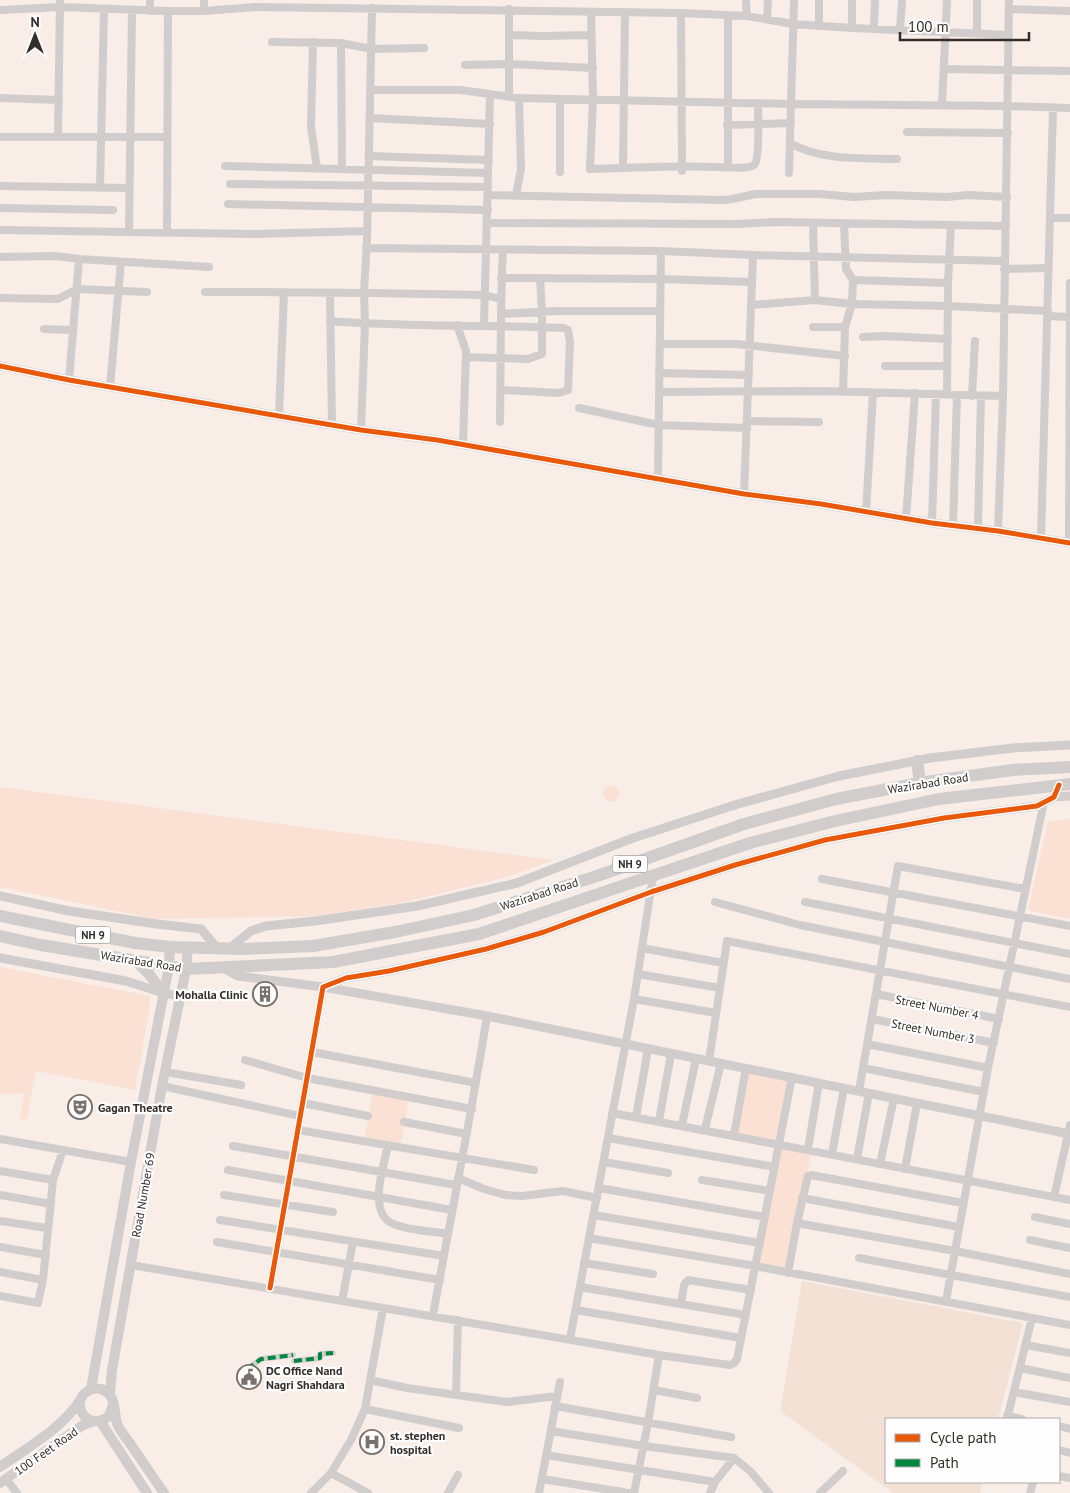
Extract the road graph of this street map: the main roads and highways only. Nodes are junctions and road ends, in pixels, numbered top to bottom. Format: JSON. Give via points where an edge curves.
{"nodes":[{"id":1,"x":917,"y":761,"type":"road end"},
{"id":2,"x":1069,"y":767,"type":"edge"},
{"id":3,"x":920,"y":783,"type":"junction"},
{"id":4,"x":1067,"y":787,"type":"edge"},
{"id":5,"x":0,"y":916,"type":"edge"},
{"id":6,"x":0,"y":936,"type":"edge"},
{"id":7,"x":170,"y":947,"type":"junction"},
{"id":8,"x":188,"y":948,"type":"junction"},
{"id":9,"x":136,"y":961,"type":"junction"},
{"id":10,"x":169,"y":966,"type":"junction"},
{"id":11,"x":186,"y":969,"type":"junction"},
{"id":12,"x":163,"y":994,"type":"junction"},
{"id":13,"x":87,"y":1392,"type":"junction"},
{"id":14,"x":112,"y":1400,"type":"junction"},
{"id":15,"x":97,"y":1421,"type":"junction"},
{"id":16,"x":0,"y":1467,"type":"edge"},
{"id":17,"x":3,"y":1481,"type":"edge"},
{"id":18,"x":143,"y":1492,"type":"edge"},
{"id":19,"x":164,"y":1493,"type":"edge"}],
"edges":[{"from":1,"to":3,"type":"highway"},
{"from":2,"to":3,"type":"highway","name":"Wazirabad Road","number":"NH 9","via":[[1013,770]]},
{"from":2,"to":4,"type":"highway"},
{"from":3,"to":8,"type":"highway","name":"Wazirabad Road","number":"NH 9","via":[[836,799],[744,824],[474,916],[313,946]]},
{"from":4,"to":11,"type":"highway","name":"Wazirabad Road","number":"NH 9","via":[[939,799],[835,821],[750,843],[479,934],[333,962]]},
{"from":5,"to":7,"type":"highway","name":"Wazirabad Road","number":"NH 9"},
{"from":6,"to":9,"type":"highway","name":"Wazirabad Road","number":"NH 9"},
{"from":7,"to":8,"type":"highway","name":"Wazirabad Road","number":"NH 9"},
{"from":7,"to":10,"type":"main road","name":"Road Number 69"},
{"from":8,"to":11,"type":"main road","name":"Road Number 69"},
{"from":9,"to":10,"type":"highway","name":"Wazirabad Road","number":"NH 9"},
{"from":9,"to":12,"type":"main road"},
{"from":10,"to":11,"type":"highway","name":"Wazirabad Road","number":"NH 9"},
{"from":10,"to":12,"type":"main road","name":"Road Number 69"},
{"from":11,"to":14,"type":"main road","name":"Road Number 69","via":[[112,1370]]},
{"from":12,"to":13,"type":"main road","name":"Road Number 69"},
{"from":13,"to":14,"type":"main road","via":[[102,1389]]},
{"from":13,"to":15,"type":"main road","via":[[80,1404],[82,1413]]},
{"from":13,"to":16,"type":"main road","name":"100 Feet Road","via":[[61,1423]]},
{"from":14,"to":15,"type":"main road","via":[[109,1416]]},
{"from":14,"to":19,"type":"main road","via":[[117,1424]]},
{"from":15,"to":17,"type":"main road","name":"100 Feet Road","via":[[83,1425]]},
{"from":15,"to":18,"type":"main road"}]}
